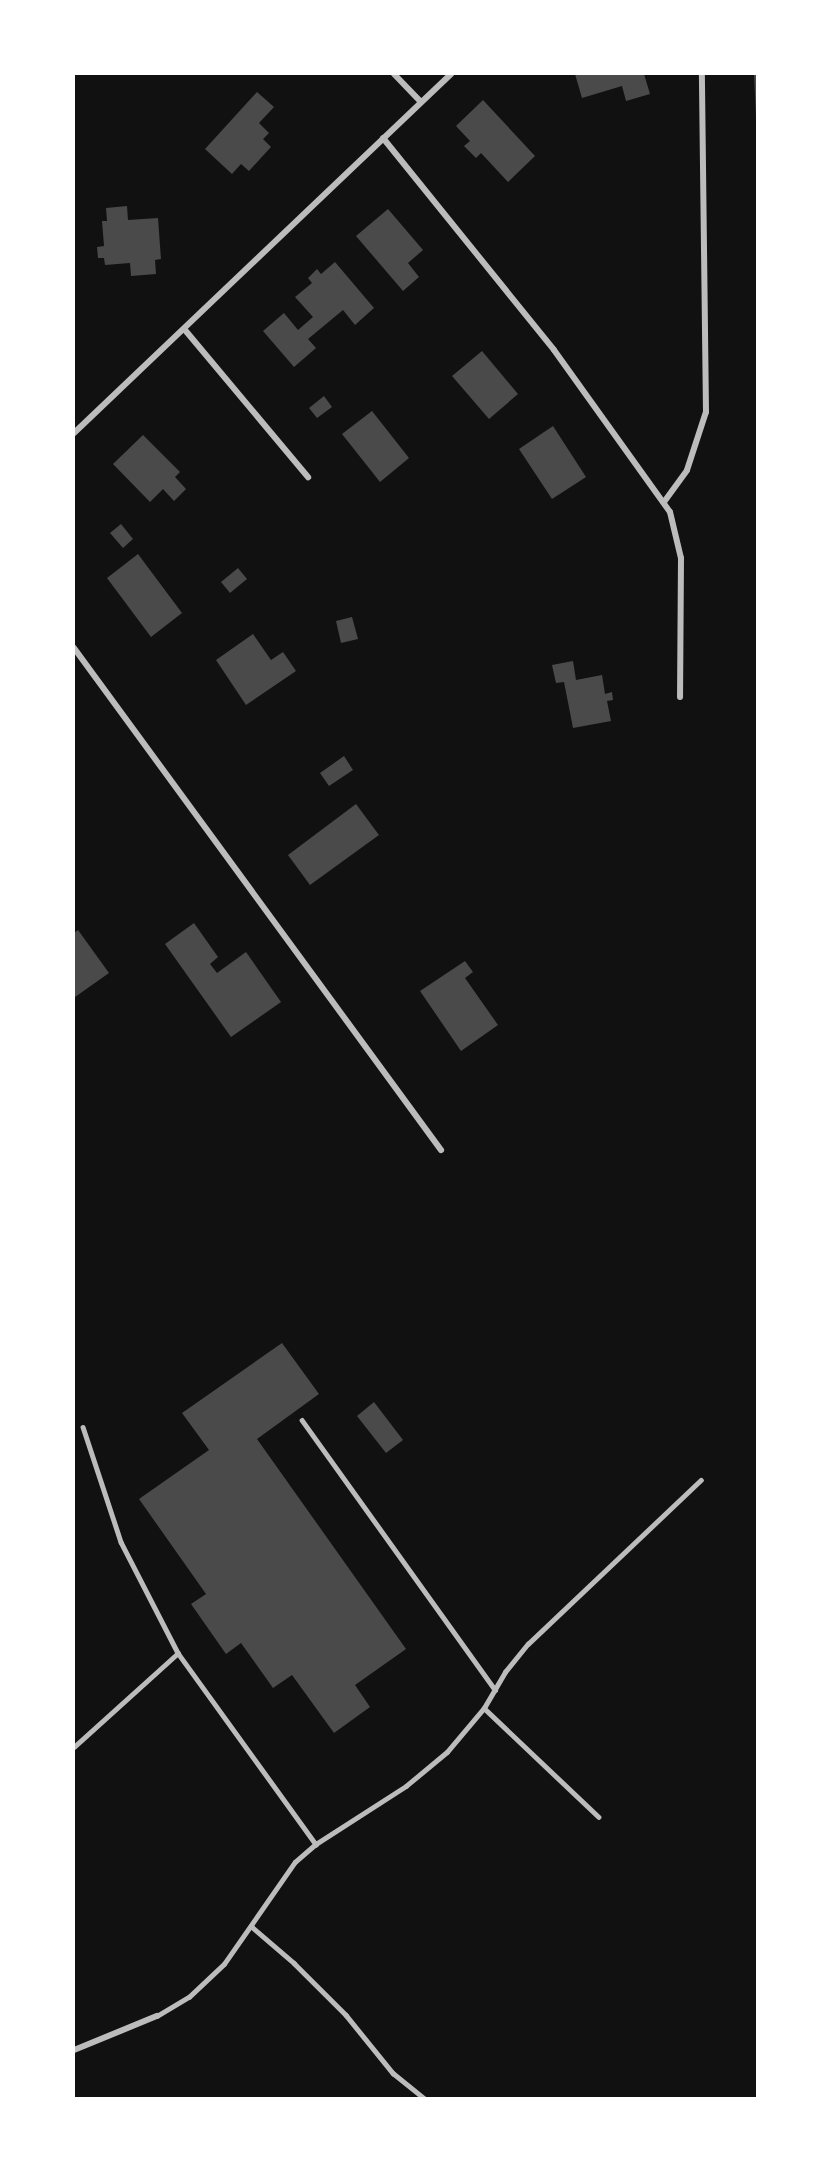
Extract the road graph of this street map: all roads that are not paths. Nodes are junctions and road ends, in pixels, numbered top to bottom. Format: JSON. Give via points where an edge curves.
{"nodes":[{"id":1,"x":394,"y":74,"type":"edge"},
{"id":2,"x":451,"y":74,"type":"edge"},
{"id":3,"x":702,"y":74,"type":"edge"},
{"id":4,"x":421,"y":102,"type":"junction"},
{"id":5,"x":383,"y":138,"type":"junction"},
{"id":6,"x":184,"y":330,"type":"junction"},
{"id":7,"x":74,"y":432,"type":"edge"},
{"id":8,"x":308,"y":477,"type":"dead end"},
{"id":9,"x":664,"y":502,"type":"junction"},
{"id":10,"x":74,"y":648,"type":"edge"},
{"id":11,"x":680,"y":697,"type":"dead end"},
{"id":12,"x":441,"y":1150,"type":"dead end"},
{"id":13,"x":302,"y":1420,"type":"dead end"},
{"id":14,"x":83,"y":1427,"type":"dead end"},
{"id":15,"x":701,"y":1480,"type":"dead end"},
{"id":16,"x":178,"y":1653,"type":"junction"},
{"id":17,"x":495,"y":1690,"type":"junction"},
{"id":18,"x":484,"y":1708,"type":"junction"},
{"id":19,"x":74,"y":1747,"type":"edge"},
{"id":20,"x":599,"y":1817,"type":"dead end"},
{"id":21,"x":316,"y":1844,"type":"junction"},
{"id":22,"x":252,"y":1926,"type":"junction"},
{"id":23,"x":157,"y":2016,"type":"joint"},
{"id":24,"x":74,"y":2050,"type":"edge"},
{"id":25,"x":424,"y":2098,"type":"edge"}],
"edges":[{"from":1,"to":4,"type":"street"},
{"from":2,"to":4,"type":"street"},
{"from":3,"to":9,"type":"street","via":[[706,412],[687,470]]},
{"from":4,"to":5,"type":"street"},
{"from":5,"to":6,"type":"street"},
{"from":5,"to":9,"type":"street","via":[[554,350]]},
{"from":6,"to":7,"type":"street"},
{"from":6,"to":8,"type":"street"},
{"from":9,"to":11,"type":"street","via":[[678,533],[681,558]]},
{"from":10,"to":12,"type":"street"},
{"from":13,"to":17,"type":"lane"},
{"from":14,"to":16,"type":"lane","via":[[121,1542]]},
{"from":15,"to":17,"type":"lane","via":[[528,1644]]},
{"from":16,"to":19,"type":"lane"},
{"from":16,"to":21,"type":"lane"},
{"from":17,"to":18,"type":"lane"},
{"from":18,"to":20,"type":"lane"},
{"from":18,"to":21,"type":"lane","via":[[447,1752],[406,1786]]},
{"from":21,"to":22,"type":"lane","via":[[295,1862]]},
{"from":22,"to":23,"type":"lane","via":[[239,1948],[208,1982]]},
{"from":22,"to":25,"type":"lane","via":[[346,2015],[393,2073]]},
{"from":23,"to":24,"type":"street"}]}
